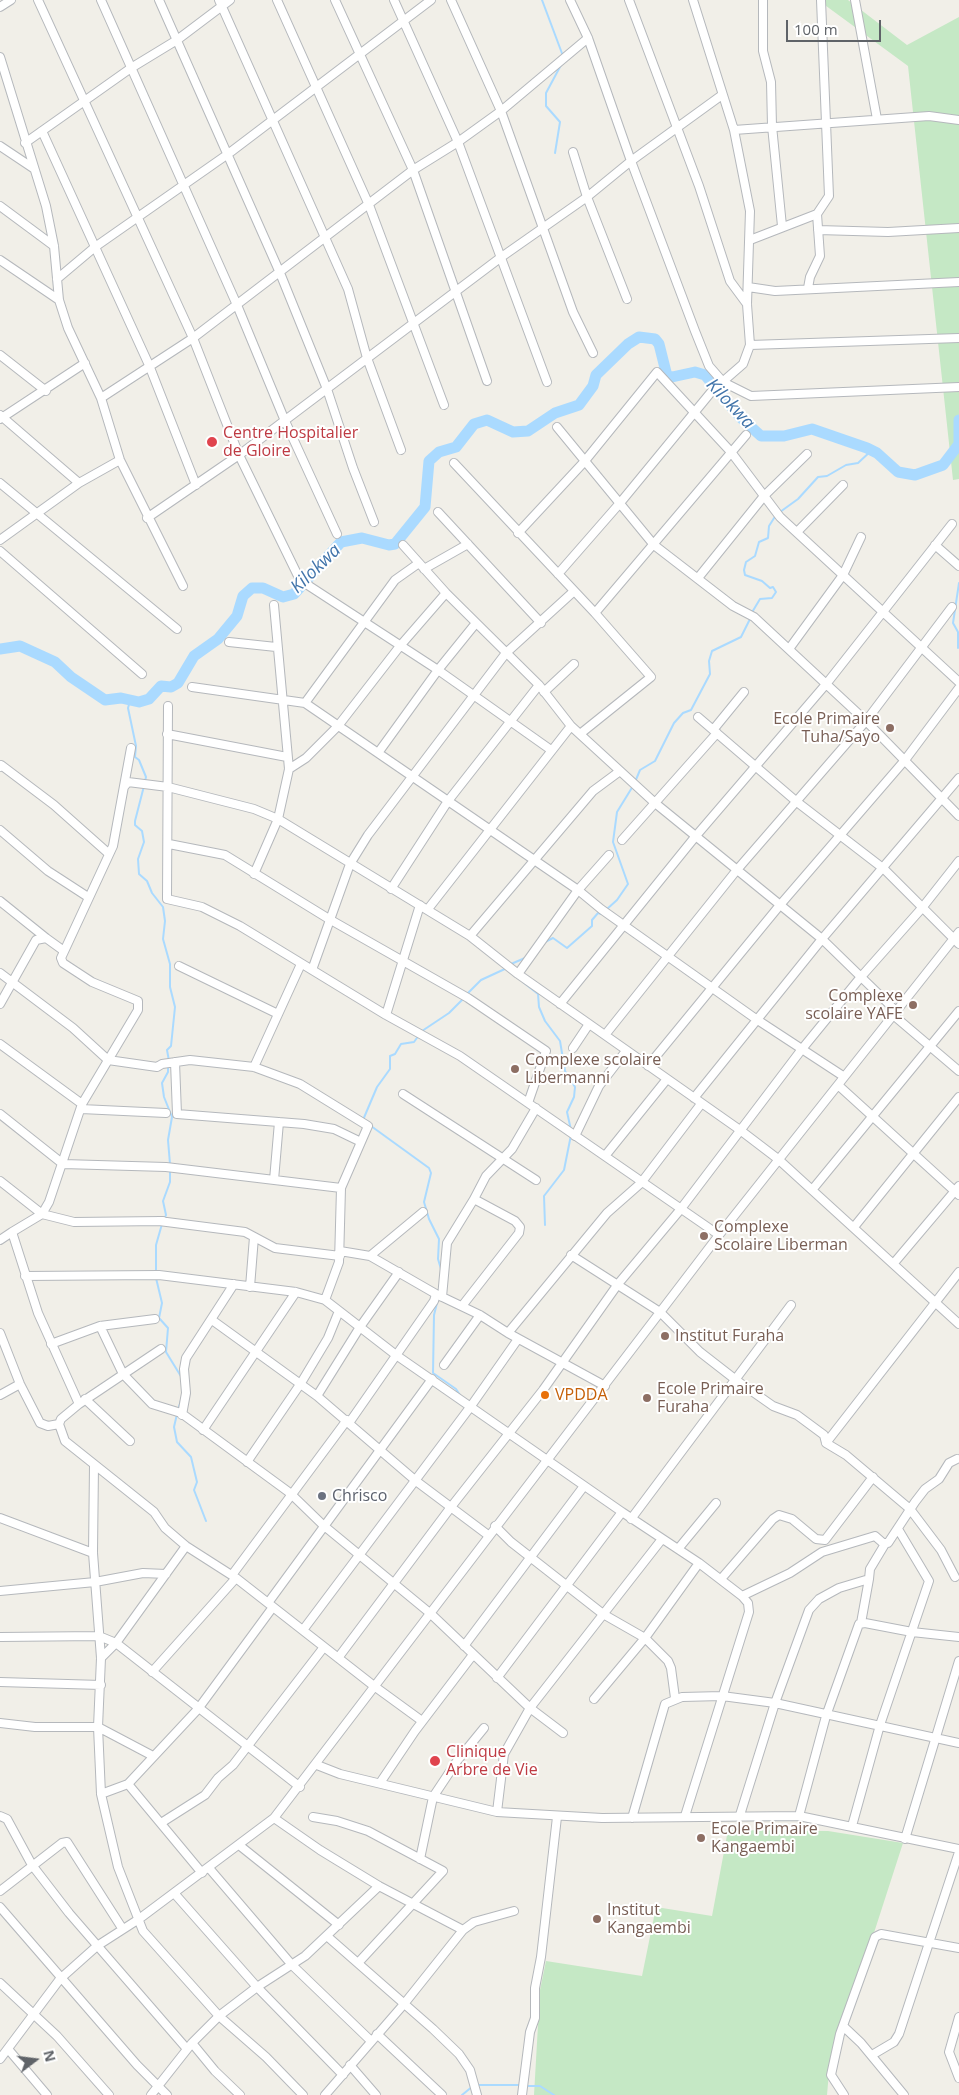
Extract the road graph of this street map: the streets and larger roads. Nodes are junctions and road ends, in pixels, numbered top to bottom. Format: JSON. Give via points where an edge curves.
{"nodes":[{"id":1,"x":10,"y":0,"type":"edge"},
{"id":2,"x":38,"y":0,"type":"edge"},
{"id":3,"x":101,"y":0,"type":"edge"},
{"id":4,"x":159,"y":0,"type":"edge"},
{"id":5,"x":230,"y":0,"type":"edge"},
{"id":6,"x":277,"y":0,"type":"edge"},
{"id":7,"x":334,"y":0,"type":"edge"},
{"id":8,"x":394,"y":0,"type":"edge"},
{"id":9,"x":432,"y":0,"type":"edge"},
{"id":10,"x":450,"y":0,"type":"edge"},
{"id":11,"x":570,"y":0,"type":"edge"},
{"id":12,"x":693,"y":0,"type":"edge"},
{"id":13,"x":763,"y":0,"type":"edge"},
{"id":14,"x":821,"y":0,"type":"edge"},
{"id":15,"x":855,"y":0,"type":"edge"},
{"id":16,"x":632,"y":1,"type":"edge"},
{"id":17,"x":220,"y":4,"type":"edge"},
{"id":18,"x":0,"y":7,"type":"edge"},
{"id":19,"x":404,"y":21,"type":"junction"},
{"id":20,"x":588,"y":38,"type":"junction"},
{"id":21,"x":177,"y":40,"type":"junction"},
{"id":22,"x":360,"y":55,"type":"junction"},
{"id":23,"x":0,"y":57,"type":"edge"},
{"id":24,"x":131,"y":68,"type":"junction"},
{"id":25,"x":0,"y":76,"type":"edge"},
{"id":26,"x":8,"y":82,"type":"junction"},
{"id":27,"x":318,"y":86,"type":"junction"},
{"id":28,"x":722,"y":95,"type":"junction"},
{"id":29,"x":85,"y":101,"type":"junction"},
{"id":30,"x":500,"y":110,"type":"junction"},
{"id":31,"x":877,"y":119,"type":"junction"},
{"id":32,"x":273,"y":120,"type":"junction"},
{"id":33,"x":959,"y":120,"type":"edge"},
{"id":34,"x":827,"y":122,"type":"junction"},
{"id":35,"x":772,"y":126,"type":"junction"},
{"id":36,"x":677,"y":128,"type":"junction"},
{"id":37,"x":734,"y":130,"type":"junction"},
{"id":38,"x":42,"y":131,"type":"junction"},
{"id":39,"x":458,"y":142,"type":"junction"},
{"id":40,"x":25,"y":143,"type":"junction"},
{"id":41,"x":0,"y":146,"type":"edge"},
{"id":42,"x":573,"y":152,"type":"dead end"},
{"id":43,"x":228,"y":154,"type":"junction"},
{"id":44,"x":631,"y":162,"type":"junction"},
{"id":45,"x":33,"y":168,"type":"junction"},
{"id":46,"x":413,"y":170,"type":"junction"},
{"id":47,"x":184,"y":184,"type":"junction"},
{"id":48,"x":587,"y":197,"type":"junction"},
{"id":49,"x":369,"y":205,"type":"junction"},
{"id":50,"x":0,"y":208,"type":"edge"},
{"id":51,"x":817,"y":214,"type":"junction"},
{"id":52,"x":138,"y":216,"type":"junction"},
{"id":53,"x":782,"y":226,"type":"junction"},
{"id":54,"x":544,"y":227,"type":"junction"},
{"id":55,"x":959,"y":228,"type":"edge"},
{"id":56,"x":818,"y":230,"type":"junction"},
{"id":57,"x":326,"y":238,"type":"junction"},
{"id":58,"x":750,"y":240,"type":"junction"},
{"id":59,"x":54,"y":246,"type":"junction"},
{"id":60,"x":95,"y":247,"type":"junction"},
{"id":61,"x":500,"y":258,"type":"junction"},
{"id":62,"x":0,"y":260,"type":"edge"},
{"id":63,"x":280,"y":273,"type":"junction"},
{"id":64,"x":57,"y":279,"type":"junction"},
{"id":65,"x":959,"y":282,"type":"edge"},
{"id":66,"x":748,"y":287,"type":"junction"},
{"id":67,"x":808,"y":288,"type":"junction"},
{"id":68,"x":456,"y":293,"type":"junction"},
{"id":69,"x":626,"y":299,"type":"dead end"},
{"id":70,"x":59,"y":300,"type":"junction"},
{"id":71,"x":747,"y":304,"type":"junction"},
{"id":72,"x":237,"y":305,"type":"junction"},
{"id":73,"x":413,"y":323,"type":"junction"},
{"id":74,"x":193,"y":338,"type":"junction"},
{"id":75,"x":959,"y":338,"type":"edge"},
{"id":76,"x":750,"y":345,"type":"junction"},
{"id":77,"x":594,"y":353,"type":"dead end"},
{"id":78,"x":0,"y":355,"type":"edge"},
{"id":79,"x":367,"y":358,"type":"junction"},
{"id":80,"x":85,"y":363,"type":"junction"},
{"id":81,"x":149,"y":365,"type":"junction"},
{"id":82,"x":487,"y":382,"type":"dead end"},
{"id":83,"x":547,"y":382,"type":"dead end"},
{"id":84,"x":718,"y":386,"type":"junction"},
{"id":85,"x":959,"y":387,"type":"edge"},
{"id":86,"x":327,"y":389,"type":"junction"},
{"id":87,"x":46,"y":391,"type":"junction"},
{"id":88,"x":101,"y":398,"type":"junction"},
{"id":89,"x":444,"y":405,"type":"dead end"},
{"id":90,"x":694,"y":412,"type":"junction"},
{"id":91,"x":1,"y":417,"type":"edge"},
{"id":92,"x":285,"y":421,"type":"junction"},
{"id":93,"x":557,"y":427,"type":"dead end"},
{"id":94,"x":746,"y":435,"type":"dead end"},
{"id":95,"x":401,"y":450,"type":"dead end"},
{"id":96,"x":731,"y":452,"type":"junction"},
{"id":97,"x":807,"y":454,"type":"dead end"},
{"id":98,"x":239,"y":455,"type":"junction"},
{"id":99,"x":120,"y":460,"type":"junction"},
{"id":100,"x":584,"y":462,"type":"junction"},
{"id":101,"x":454,"y":463,"type":"dead end"},
{"id":102,"x":79,"y":483,"type":"junction"},
{"id":103,"x":0,"y":484,"type":"edge"},
{"id":104,"x":196,"y":485,"type":"junction"},
{"id":105,"x":843,"y":485,"type":"dead end"},
{"id":106,"x":764,"y":496,"type":"junction"},
{"id":107,"x":620,"y":503,"type":"junction"},
{"id":108,"x":438,"y":512,"type":"dead end"},
{"id":109,"x":37,"y":513,"type":"junction"},
{"id":110,"x":147,"y":518,"type":"junction"},
{"id":111,"x":374,"y":522,"type":"dead end"},
{"id":112,"x":952,"y":524,"type":"dead end"},
{"id":113,"x":797,"y":532,"type":"junction"},
{"id":114,"x":518,"y":533,"type":"junction"},
{"id":115,"x":337,"y":534,"type":"dead end"},
{"id":116,"x":861,"y":537,"type":"dead end"},
{"id":117,"x":0,"y":540,"type":"edge"},
{"id":118,"x":468,"y":544,"type":"junction"},
{"id":119,"x":403,"y":545,"type":"dead end"},
{"id":120,"x":654,"y":545,"type":"junction"},
{"id":121,"x":936,"y":545,"type":"junction"},
{"id":122,"x":0,"y":551,"type":"edge"},
{"id":123,"x":422,"y":566,"type":"junction"},
{"id":124,"x":959,"y":566,"type":"edge"},
{"id":125,"x":558,"y":574,"type":"junction"},
{"id":126,"x":843,"y":575,"type":"junction"},
{"id":127,"x":698,"y":578,"type":"junction"},
{"id":128,"x":183,"y":586,"type":"dead end"},
{"id":129,"x":573,"y":592,"type":"junction"},
{"id":130,"x":446,"y":593,"type":"junction"},
{"id":131,"x":274,"y":605,"type":"dead end"},
{"id":132,"x":952,"y":607,"type":"dead end"},
{"id":133,"x":882,"y":612,"type":"junction"},
{"id":134,"x":595,"y":613,"type":"junction"},
{"id":135,"x":365,"y":622,"type":"junction"},
{"id":136,"x":476,"y":623,"type":"junction"},
{"id":137,"x":541,"y":623,"type":"junction"},
{"id":138,"x":177,"y":629,"type":"dead end"},
{"id":139,"x":230,"y":642,"type":"dead end"},
{"id":140,"x":400,"y":646,"type":"junction"},
{"id":141,"x":276,"y":647,"type":"junction"},
{"id":142,"x":921,"y":647,"type":"junction"},
{"id":143,"x":789,"y":648,"type":"junction"},
{"id":144,"x":506,"y":654,"type":"junction"},
{"id":145,"x":574,"y":664,"type":"dead end"},
{"id":146,"x":438,"y":670,"type":"junction"},
{"id":147,"x":142,"y":674,"type":"dead end"},
{"id":148,"x":959,"y":682,"type":"edge"},
{"id":149,"x":827,"y":683,"type":"junction"},
{"id":150,"x":192,"y":687,"type":"dead end"},
{"id":151,"x":959,"y":688,"type":"edge"},
{"id":152,"x":541,"y":689,"type":"junction"},
{"id":153,"x":744,"y":692,"type":"dead end"},
{"id":154,"x":474,"y":696,"type":"junction"},
{"id":155,"x":284,"y":698,"type":"junction"},
{"id":156,"x":305,"y":703,"type":"junction"},
{"id":157,"x":168,"y":706,"type":"dead end"},
{"id":158,"x":698,"y":717,"type":"dead end"},
{"id":159,"x":510,"y":720,"type":"junction"},
{"id":160,"x":866,"y":721,"type":"junction"},
{"id":161,"x":338,"y":726,"type":"junction"},
{"id":162,"x":571,"y":726,"type":"junction"},
{"id":163,"x":715,"y":731,"type":"junction"},
{"id":164,"x":167,"y":734,"type":"junction"},
{"id":165,"x":580,"y":734,"type":"junction"},
{"id":166,"x":131,"y":748,"type":"dead end"},
{"id":167,"x":551,"y":750,"type":"junction"},
{"id":168,"x":378,"y":753,"type":"junction"},
{"id":169,"x":286,"y":757,"type":"junction"},
{"id":170,"x":905,"y":760,"type":"junction"},
{"id":171,"x":755,"y":766,"type":"junction"},
{"id":172,"x":0,"y":767,"type":"edge"},
{"id":173,"x":289,"y":769,"type":"junction"},
{"id":174,"x":620,"y":770,"type":"junction"},
{"id":175,"x":412,"y":778,"type":"junction"},
{"id":176,"x":959,"y":778,"type":"edge"},
{"id":177,"x":124,"y":787,"type":"junction"},
{"id":178,"x":168,"y":787,"type":"junction"},
{"id":179,"x":942,"y":800,"type":"junction"},
{"id":180,"x":448,"y":801,"type":"junction"},
{"id":181,"x":797,"y":802,"type":"junction"},
{"id":182,"x":655,"y":803,"type":"junction"},
{"id":183,"x":959,"y":816,"type":"edge"},
{"id":184,"x":278,"y":819,"type":"junction"},
{"id":185,"x":0,"y":830,"type":"edge"},
{"id":186,"x":489,"y":830,"type":"junction"},
{"id":187,"x":840,"y":836,"type":"junction"},
{"id":188,"x":696,"y":837,"type":"junction"},
{"id":189,"x":622,"y":840,"type":"dead end"},
{"id":190,"x":169,"y":844,"type":"junction"},
{"id":191,"x":108,"y":853,"type":"junction"},
{"id":192,"x":609,"y":855,"type":"dead end"},
{"id":193,"x":534,"y":861,"type":"junction"},
{"id":194,"x":959,"y":861,"type":"edge"},
{"id":195,"x":350,"y":864,"type":"junction"},
{"id":196,"x":884,"y":869,"type":"junction"},
{"id":197,"x":736,"y":871,"type":"junction"},
{"id":198,"x":254,"y":874,"type":"junction"},
{"id":199,"x":391,"y":889,"type":"junction"},
{"id":200,"x":578,"y":890,"type":"junction"},
{"id":201,"x":88,"y":897,"type":"junction"},
{"id":202,"x":0,"y":901,"type":"edge"},
{"id":203,"x":420,"y":904,"type":"junction"},
{"id":204,"x":780,"y":905,"type":"junction"},
{"id":205,"x":922,"y":908,"type":"junction"},
{"id":206,"x":428,"y":909,"type":"junction"},
{"id":207,"x":329,"y":919,"type":"junction"},
{"id":208,"x":623,"y":925,"type":"junction"},
{"id":209,"x":959,"y":932,"type":"edge"},
{"id":210,"x":470,"y":936,"type":"junction"},
{"id":211,"x":46,"y":938,"type":"junction"},
{"id":212,"x":822,"y":939,"type":"junction"},
{"id":213,"x":956,"y":941,"type":"edge"},
{"id":214,"x":64,"y":951,"type":"junction"},
{"id":215,"x":668,"y":955,"type":"junction"},
{"id":216,"x":402,"y":961,"type":"junction"},
{"id":217,"x":302,"y":964,"type":"junction"},
{"id":218,"x":179,"y":966,"type":"dead end"},
{"id":219,"x":312,"y":970,"type":"junction"},
{"id":220,"x":0,"y":973,"type":"edge"},
{"id":221,"x":518,"y":974,"type":"junction"},
{"id":222,"x":860,"y":978,"type":"junction"},
{"id":223,"x":13,"y":983,"type":"junction"},
{"id":224,"x":713,"y":988,"type":"junction"},
{"id":225,"x":0,"y":1004,"type":"edge"},
{"id":226,"x":560,"y":1004,"type":"junction"},
{"id":227,"x":959,"y":1010,"type":"edge"},
{"id":228,"x":894,"y":1012,"type":"junction"},
{"id":229,"x":278,"y":1014,"type":"junction"},
{"id":230,"x":386,"y":1016,"type":"junction"},
{"id":231,"x":756,"y":1019,"type":"junction"},
{"id":232,"x":589,"y":1024,"type":"junction"},
{"id":233,"x":605,"y":1035,"type":"junction"},
{"id":234,"x":0,"y":1044,"type":"edge"},
{"id":235,"x":930,"y":1047,"type":"junction"},
{"id":236,"x":574,"y":1048,"type":"dead end"},
{"id":237,"x":802,"y":1049,"type":"junction"},
{"id":238,"x":626,"y":1051,"type":"junction"},
{"id":239,"x":108,"y":1060,"type":"junction"},
{"id":240,"x":169,"y":1063,"type":"junction"},
{"id":241,"x":648,"y":1066,"type":"junction"},
{"id":242,"x":254,"y":1067,"type":"junction"},
{"id":243,"x":959,"y":1071,"type":"edge"},
{"id":244,"x":844,"y":1076,"type":"junction"},
{"id":245,"x":667,"y":1079,"type":"junction"},
{"id":246,"x":838,"y":1085,"type":"junction"},
{"id":247,"x":403,"y":1094,"type":"dead end"},
{"id":248,"x":959,"y":1097,"type":"edge"},
{"id":249,"x":694,"y":1098,"type":"junction"},
{"id":250,"x":528,"y":1103,"type":"junction"},
{"id":251,"x":701,"y":1104,"type":"junction"},
{"id":252,"x":82,"y":1107,"type":"junction"},
{"id":253,"x":536,"y":1108,"type":"junction"},
{"id":254,"x":166,"y":1113,"type":"dead end"},
{"id":255,"x":0,"y":1114,"type":"edge"},
{"id":256,"x":872,"y":1115,"type":"junction"},
{"id":257,"x":278,"y":1122,"type":"junction"},
{"id":258,"x":740,"y":1130,"type":"junction"},
{"id":259,"x":575,"y":1136,"type":"junction"},
{"id":260,"x":361,"y":1142,"type":"junction"},
{"id":261,"x":605,"y":1156,"type":"junction"},
{"id":262,"x":913,"y":1156,"type":"junction"},
{"id":263,"x":502,"y":1159,"type":"junction"},
{"id":264,"x":778,"y":1159,"type":"junction"},
{"id":265,"x":64,"y":1164,"type":"junction"},
{"id":266,"x":274,"y":1180,"type":"junction"},
{"id":267,"x":536,"y":1180,"type":"dead end"},
{"id":268,"x":0,"y":1181,"type":"edge"},
{"id":269,"x":641,"y":1183,"type":"junction"},
{"id":270,"x":342,"y":1188,"type":"junction"},
{"id":271,"x":812,"y":1190,"type":"junction"},
{"id":272,"x":957,"y":1191,"type":"edge"},
{"id":273,"x":474,"y":1199,"type":"junction"},
{"id":274,"x":680,"y":1210,"type":"junction"},
{"id":275,"x":423,"y":1212,"type":"dead end"},
{"id":276,"x":42,"y":1214,"type":"junction"},
{"id":277,"x":854,"y":1227,"type":"junction"},
{"id":278,"x":12,"y":1232,"type":"junction"},
{"id":279,"x":719,"y":1236,"type":"junction"},
{"id":280,"x":254,"y":1237,"type":"junction"},
{"id":281,"x":0,"y":1240,"type":"edge"},
{"id":282,"x":340,"y":1254,"type":"junction"},
{"id":283,"x":571,"y":1255,"type":"junction"},
{"id":284,"x":370,"y":1256,"type":"junction"},
{"id":285,"x":894,"y":1264,"type":"junction"},
{"id":286,"x":399,"y":1272,"type":"junction"},
{"id":287,"x":959,"y":1272,"type":"edge"},
{"id":288,"x":25,"y":1276,"type":"junction"},
{"id":289,"x":234,"y":1284,"type":"junction"},
{"id":290,"x":618,"y":1284,"type":"junction"},
{"id":291,"x":250,"y":1287,"type":"junction"},
{"id":292,"x":296,"y":1292,"type":"junction"},
{"id":293,"x":439,"y":1295,"type":"junction"},
{"id":294,"x":325,"y":1300,"type":"junction"},
{"id":295,"x":935,"y":1302,"type":"junction"},
{"id":296,"x":791,"y":1305,"type":"dead end"},
{"id":297,"x":462,"y":1306,"type":"junction"},
{"id":298,"x":339,"y":1311,"type":"junction"},
{"id":299,"x":660,"y":1312,"type":"junction"},
{"id":300,"x":480,"y":1315,"type":"junction"},
{"id":301,"x":155,"y":1319,"type":"dead end"},
{"id":302,"x":212,"y":1320,"type":"junction"},
{"id":303,"x":959,"y":1324,"type":"edge"},
{"id":304,"x":100,"y":1326,"type":"junction"},
{"id":305,"x":360,"y":1327,"type":"junction"},
{"id":306,"x":0,"y":1333,"type":"edge"},
{"id":307,"x":508,"y":1333,"type":"junction"},
{"id":308,"x":518,"y":1339,"type":"junction"},
{"id":309,"x":51,"y":1344,"type":"junction"},
{"id":310,"x":161,"y":1349,"type":"dead end"},
{"id":311,"x":257,"y":1351,"type":"junction"},
{"id":312,"x":396,"y":1355,"type":"junction"},
{"id":313,"x":561,"y":1362,"type":"junction"},
{"id":314,"x":444,"y":1365,"type":"dead end"},
{"id":315,"x":123,"y":1374,"type":"junction"},
{"id":316,"x":432,"y":1379,"type":"junction"},
{"id":317,"x":736,"y":1380,"type":"junction"},
{"id":318,"x":301,"y":1383,"type":"junction"},
{"id":319,"x":20,"y":1384,"type":"junction"},
{"id":320,"x":605,"y":1386,"type":"junction"},
{"id":321,"x":0,"y":1395,"type":"edge"},
{"id":322,"x":317,"y":1396,"type":"junction"},
{"id":323,"x":82,"y":1402,"type":"junction"},
{"id":324,"x":471,"y":1406,"type":"junction"},
{"id":325,"x":180,"y":1413,"type":"junction"},
{"id":326,"x":348,"y":1421,"type":"junction"},
{"id":327,"x":59,"y":1424,"type":"junction"},
{"id":328,"x":203,"y":1430,"type":"junction"},
{"id":329,"x":508,"y":1434,"type":"junction"},
{"id":330,"x":130,"y":1441,"type":"dead end"},
{"id":331,"x":826,"y":1443,"type":"junction"},
{"id":332,"x":382,"y":1450,"type":"junction"},
{"id":333,"x":957,"y":1459,"type":"dead end"},
{"id":334,"x":546,"y":1460,"type":"junction"},
{"id":335,"x":246,"y":1462,"type":"junction"},
{"id":336,"x":94,"y":1465,"type":"junction"},
{"id":337,"x":873,"y":1477,"type":"junction"},
{"id":338,"x":416,"y":1480,"type":"junction"},
{"id":339,"x":584,"y":1486,"type":"junction"},
{"id":340,"x":290,"y":1494,"type":"junction"},
{"id":341,"x":716,"y":1503,"type":"dead end"},
{"id":342,"x":451,"y":1507,"type":"junction"},
{"id":343,"x":910,"y":1509,"type":"junction"},
{"id":344,"x":622,"y":1512,"type":"junction"},
{"id":345,"x":0,"y":1518,"type":"edge"},
{"id":346,"x":632,"y":1519,"type":"junction"},
{"id":347,"x":323,"y":1525,"type":"junction"},
{"id":348,"x":495,"y":1526,"type":"junction"},
{"id":349,"x":898,"y":1529,"type":"junction"},
{"id":350,"x":488,"y":1535,"type":"junction"},
{"id":351,"x":662,"y":1539,"type":"junction"},
{"id":352,"x":885,"y":1544,"type":"junction"},
{"id":353,"x":186,"y":1546,"type":"junction"},
{"id":354,"x":678,"y":1549,"type":"junction"},
{"id":355,"x":93,"y":1553,"type":"junction"},
{"id":356,"x":359,"y":1554,"type":"junction"},
{"id":357,"x":532,"y":1558,"type":"junction"},
{"id":358,"x":699,"y":1563,"type":"junction"},
{"id":359,"x":166,"y":1574,"type":"junction"},
{"id":360,"x":234,"y":1576,"type":"junction"},
{"id":361,"x":954,"y":1577,"type":"dead end"},
{"id":362,"x":869,"y":1579,"type":"junction"},
{"id":363,"x":721,"y":1580,"type":"junction"},
{"id":364,"x":95,"y":1582,"type":"junction"},
{"id":365,"x":394,"y":1585,"type":"junction"},
{"id":366,"x":566,"y":1586,"type":"junction"},
{"id":367,"x":0,"y":1591,"type":"edge"},
{"id":368,"x":742,"y":1596,"type":"junction"},
{"id":369,"x":271,"y":1605,"type":"junction"},
{"id":370,"x":431,"y":1614,"type":"junction"},
{"id":371,"x":603,"y":1614,"type":"junction"},
{"id":372,"x":861,"y":1623,"type":"junction"},
{"id":373,"x":303,"y":1630,"type":"junction"},
{"id":374,"x":912,"y":1632,"type":"junction"},
{"id":375,"x":99,"y":1636,"type":"junction"},
{"id":376,"x":0,"y":1637,"type":"edge"},
{"id":377,"x":959,"y":1637,"type":"edge"},
{"id":378,"x":645,"y":1638,"type":"junction"},
{"id":379,"x":116,"y":1643,"type":"junction"},
{"id":380,"x":464,"y":1646,"type":"junction"},
{"id":381,"x":324,"y":1647,"type":"junction"},
{"id":382,"x":476,"y":1657,"type":"junction"},
{"id":383,"x":101,"y":1658,"type":"junction"},
{"id":384,"x":338,"y":1658,"type":"junction"},
{"id":385,"x":959,"y":1661,"type":"edge"},
{"id":386,"x":152,"y":1672,"type":"junction"},
{"id":387,"x":497,"y":1678,"type":"junction"},
{"id":388,"x":0,"y":1682,"type":"edge"},
{"id":389,"x":101,"y":1684,"type":"junction"},
{"id":390,"x":374,"y":1686,"type":"junction"},
{"id":391,"x":722,"y":1696,"type":"junction"},
{"id":392,"x":675,"y":1698,"type":"junction"},
{"id":393,"x":594,"y":1699,"type":"dead end"},
{"id":394,"x":775,"y":1704,"type":"junction"},
{"id":395,"x":530,"y":1708,"type":"junction"},
{"id":396,"x":198,"y":1709,"type":"junction"},
{"id":397,"x":826,"y":1716,"type":"junction"},
{"id":398,"x":422,"y":1721,"type":"junction"},
{"id":399,"x":0,"y":1723,"type":"edge"},
{"id":400,"x":880,"y":1725,"type":"junction"},
{"id":401,"x":98,"y":1726,"type":"junction"},
{"id":402,"x":484,"y":1728,"type":"dead end"},
{"id":403,"x":563,"y":1733,"type":"dead end"},
{"id":404,"x":936,"y":1737,"type":"junction"},
{"id":405,"x":959,"y":1743,"type":"edge"},
{"id":406,"x":248,"y":1748,"type":"junction"},
{"id":407,"x":153,"y":1756,"type":"junction"},
{"id":408,"x":317,"y":1765,"type":"junction"},
{"id":409,"x":380,"y":1783,"type":"junction"},
{"id":410,"x":128,"y":1784,"type":"junction"},
{"id":411,"x":300,"y":1787,"type":"junction"},
{"id":412,"x":101,"y":1794,"type":"junction"},
{"id":413,"x":433,"y":1797,"type":"junction"},
{"id":414,"x":498,"y":1812,"type":"junction"},
{"id":415,"x":740,"y":1815,"type":"junction"},
{"id":416,"x":0,"y":1816,"type":"edge"},
{"id":417,"x":313,"y":1816,"type":"dead end"},
{"id":418,"x":685,"y":1816,"type":"junction"},
{"id":419,"x":799,"y":1816,"type":"junction"},
{"id":420,"x":557,"y":1817,"type":"junction"},
{"id":421,"x":274,"y":1818,"type":"junction"},
{"id":422,"x":632,"y":1818,"type":"junction"},
{"id":423,"x":161,"y":1823,"type":"junction"},
{"id":424,"x":852,"y":1826,"type":"junction"},
{"id":425,"x":905,"y":1839,"type":"junction"},
{"id":426,"x":239,"y":1845,"type":"junction"},
{"id":427,"x":959,"y":1850,"type":"edge"},
{"id":428,"x":420,"y":1859,"type":"junction"},
{"id":429,"x":32,"y":1865,"type":"junction"},
{"id":430,"x":205,"y":1870,"type":"junction"},
{"id":431,"x":379,"y":1886,"type":"junction"},
{"id":432,"x":0,"y":1891,"type":"edge"},
{"id":433,"x":174,"y":1893,"type":"junction"},
{"id":434,"x":413,"y":1904,"type":"junction"},
{"id":435,"x":0,"y":1907,"type":"edge"},
{"id":436,"x":514,"y":1911,"type":"dead end"},
{"id":437,"x":138,"y":1919,"type":"junction"},
{"id":438,"x":339,"y":1926,"type":"junction"},
{"id":439,"x":122,"y":1928,"type":"junction"},
{"id":440,"x":463,"y":1930,"type":"junction"},
{"id":441,"x":328,"y":1937,"type":"junction"},
{"id":442,"x":928,"y":1943,"type":"junction"},
{"id":443,"x":97,"y":1946,"type":"junction"},
{"id":444,"x":959,"y":1948,"type":"edge"},
{"id":445,"x":358,"y":1963,"type":"junction"},
{"id":446,"x":292,"y":1964,"type":"junction"},
{"id":447,"x":60,"y":1979,"type":"junction"},
{"id":448,"x":0,"y":1983,"type":"edge"},
{"id":449,"x":257,"y":1988,"type":"junction"},
{"id":450,"x":404,"y":2004,"type":"junction"},
{"id":451,"x":34,"y":2014,"type":"junction"},
{"id":452,"x":219,"y":2016,"type":"junction"},
{"id":453,"x":959,"y":2017,"type":"edge"},
{"id":454,"x":843,"y":2026,"type":"junction"},
{"id":455,"x":377,"y":2034,"type":"junction"},
{"id":456,"x":370,"y":2040,"type":"junction"},
{"id":457,"x":189,"y":2046,"type":"junction"},
{"id":458,"x":3,"y":2054,"type":"edge"},
{"id":459,"x":872,"y":2055,"type":"junction"},
{"id":460,"x":350,"y":2065,"type":"junction"},
{"id":461,"x":343,"y":2075,"type":"junction"},
{"id":462,"x":959,"y":2078,"type":"edge"},
{"id":463,"x":158,"y":2087,"type":"junction"},
{"id":464,"x":522,"y":2088,"type":"edge"},
{"id":465,"x":47,"y":2095,"type":"edge"},
{"id":466,"x":109,"y":2095,"type":"edge"},
{"id":467,"x":151,"y":2095,"type":"edge"},
{"id":468,"x":167,"y":2095,"type":"edge"},
{"id":469,"x":240,"y":2095,"type":"edge"},
{"id":470,"x":303,"y":2095,"type":"edge"},
{"id":471,"x":325,"y":2095,"type":"edge"},
{"id":472,"x":376,"y":2095,"type":"edge"},
{"id":473,"x":442,"y":2095,"type":"edge"},
{"id":474,"x":477,"y":2095,"type":"edge"},
{"id":475,"x":844,"y":2095,"type":"edge"},
{"id":476,"x":904,"y":2095,"type":"edge"}],
"edges":[{"from":1,"to":18,"type":"street"},
{"from":2,"to":29,"type":"street"},
{"from":3,"to":24,"type":"street"},
{"from":4,"to":21,"type":"street"},
{"from":5,"to":17,"type":"street"},
{"from":6,"to":27,"type":"street"},
{"from":7,"to":22,"type":"street"},
{"from":8,"to":19,"type":"street"},
{"from":9,"to":19,"type":"street"},
{"from":10,"to":30,"type":"street"},
{"from":11,"to":20,"type":"street"},
{"from":12,"to":28,"type":"street"},
{"from":13,"to":35,"type":"street","via":[[763,51],[771,82]]},
{"from":14,"to":34,"type":"street"},
{"from":15,"to":31,"type":"street"},
{"from":16,"to":36,"type":"street"},
{"from":17,"to":21,"type":"street"},
{"from":17,"to":32,"type":"street"},
{"from":19,"to":22,"type":"street"},
{"from":19,"to":39,"type":"street"},
{"from":20,"to":30,"type":"street"},
{"from":20,"to":44,"type":"street"},
{"from":21,"to":24,"type":"street"},
{"from":21,"to":43,"type":"street"},
{"from":22,"to":27,"type":"street"},
{"from":22,"to":46,"type":"street"},
{"from":23,"to":26,"type":"street"},
{"from":24,"to":29,"type":"street"},
{"from":24,"to":47,"type":"street"},
{"from":25,"to":26,"type":"street"},
{"from":26,"to":40,"type":"street"},
{"from":27,"to":32,"type":"street"},
{"from":27,"to":49,"type":"street"},
{"from":28,"to":36,"type":"street"},
{"from":28,"to":37,"type":"street"},
{"from":29,"to":38,"type":"street"},
{"from":29,"to":52,"type":"street"},
{"from":30,"to":39,"type":"street"},
{"from":30,"to":54,"type":"street"},
{"from":31,"to":33,"type":"street","via":[[929,116]]},
{"from":31,"to":34,"type":"street"},
{"from":32,"to":43,"type":"street"},
{"from":32,"to":57,"type":"street"},
{"from":34,"to":35,"type":"street"},
{"from":34,"to":51,"type":"street","via":[[829,196]]},
{"from":35,"to":37,"type":"street"},
{"from":35,"to":53,"type":"street"},
{"from":36,"to":44,"type":"street"},
{"from":36,"to":71,"type":"street","via":[[730,281]]},
{"from":37,"to":58,"type":"street","via":[[750,211]]},
{"from":38,"to":40,"type":"street"},
{"from":38,"to":60,"type":"street"},
{"from":39,"to":46,"type":"street"},
{"from":39,"to":61,"type":"street"},
{"from":40,"to":45,"type":"street"},
{"from":41,"to":45,"type":"street"},
{"from":42,"to":48,"type":"street"},
{"from":43,"to":47,"type":"street"},
{"from":43,"to":63,"type":"street"},
{"from":44,"to":48,"type":"street"},
{"from":44,"to":84,"type":"street"},
{"from":45,"to":59,"type":"street","via":[[46,206]]},
{"from":46,"to":49,"type":"street"},
{"from":46,"to":68,"type":"street"},
{"from":47,"to":52,"type":"street"},
{"from":47,"to":72,"type":"street"},
{"from":48,"to":54,"type":"street"},
{"from":48,"to":69,"type":"street"},
{"from":49,"to":57,"type":"street"},
{"from":49,"to":73,"type":"street"},
{"from":50,"to":59,"type":"street"},
{"from":51,"to":53,"type":"street"},
{"from":51,"to":56,"type":"street"},
{"from":52,"to":60,"type":"street"},
{"from":52,"to":74,"type":"street"},
{"from":53,"to":58,"type":"street"},
{"from":54,"to":61,"type":"street"},
{"from":54,"to":77,"type":"street","via":[[573,312]]},
{"from":55,"to":56,"type":"street","via":[[888,232]]},
{"from":56,"to":67,"type":"street","via":[[820,256]]},
{"from":57,"to":63,"type":"street"},
{"from":57,"to":79,"type":"street","via":[[348,289]]},
{"from":58,"to":66,"type":"street"},
{"from":59,"to":64,"type":"street"},
{"from":60,"to":64,"type":"street"},
{"from":60,"to":81,"type":"street"},
{"from":61,"to":68,"type":"street"},
{"from":61,"to":83,"type":"street"},
{"from":62,"to":70,"type":"street"},
{"from":63,"to":72,"type":"street"},
{"from":63,"to":86,"type":"street"},
{"from":64,"to":70,"type":"street"},
{"from":65,"to":67,"type":"street"},
{"from":66,"to":67,"type":"street","via":[[775,291]]},
{"from":66,"to":71,"type":"street"},
{"from":68,"to":73,"type":"street"},
{"from":68,"to":82,"type":"street"},
{"from":70,"to":80,"type":"street"},
{"from":71,"to":76,"type":"street"},
{"from":72,"to":74,"type":"street"},
{"from":72,"to":92,"type":"street"},
{"from":73,"to":79,"type":"street"},
{"from":73,"to":89,"type":"street"},
{"from":74,"to":81,"type":"street"},
{"from":74,"to":98,"type":"street"},
{"from":75,"to":76,"type":"street"},
{"from":76,"to":84,"type":"street","via":[[743,364]]},
{"from":78,"to":87,"type":"street"},
{"from":79,"to":86,"type":"street"},
{"from":79,"to":95,"type":"street"},
{"from":80,"to":87,"type":"street"},
{"from":80,"to":88,"type":"street"},
{"from":81,"to":88,"type":"street"},
{"from":81,"to":104,"type":"street"},
{"from":84,"to":85,"type":"street","via":[[751,396]]},
{"from":84,"to":90,"type":"street"},
{"from":86,"to":92,"type":"street"},
{"from":86,"to":111,"type":"street","via":[[352,468]]},
{"from":87,"to":91,"type":"street"},
{"from":88,"to":99,"type":"street"},
{"from":90,"to":96,"type":"street"},
{"from":90,"to":100,"type":"street","via":[[657,372]]},
{"from":90,"to":107,"type":"street"},
{"from":91,"to":102,"type":"street"},
{"from":92,"to":98,"type":"street"},
{"from":92,"to":115,"type":"street"},
{"from":93,"to":100,"type":"street"},
{"from":94,"to":96,"type":"street"},
{"from":96,"to":106,"type":"street"},
{"from":96,"to":120,"type":"street"},
{"from":97,"to":106,"type":"street"},
{"from":98,"to":104,"type":"street"},
{"from":98,"to":135,"type":"street","via":[[300,580]]},
{"from":99,"to":102,"type":"street"},
{"from":99,"to":110,"type":"street"},
{"from":100,"to":107,"type":"street"},
{"from":100,"to":114,"type":"street"},
{"from":101,"to":114,"type":"street"},
{"from":102,"to":109,"type":"street"},
{"from":103,"to":109,"type":"street"},
{"from":104,"to":110,"type":"street"},
{"from":105,"to":113,"type":"street"},
{"from":106,"to":113,"type":"street"},
{"from":106,"to":127,"type":"street"},
{"from":107,"to":120,"type":"street"},
{"from":107,"to":125,"type":"street"},
{"from":108,"to":118,"type":"street"},
{"from":109,"to":117,"type":"street"},
{"from":109,"to":138,"type":"street"},
{"from":110,"to":128,"type":"street"},
{"from":112,"to":121,"type":"street"},
{"from":113,"to":126,"type":"street"},
{"from":114,"to":125,"type":"street"},
{"from":116,"to":126,"type":"street"},
{"from":118,"to":123,"type":"street"},
{"from":118,"to":137,"type":"street"},
{"from":119,"to":123,"type":"street"},
{"from":120,"to":127,"type":"street"},
{"from":120,"to":134,"type":"street"},
{"from":121,"to":124,"type":"street"},
{"from":121,"to":133,"type":"street"},
{"from":122,"to":147,"type":"street"},
{"from":123,"to":130,"type":"street"},
{"from":123,"to":135,"type":"street","via":[[395,580]]},
{"from":125,"to":129,"type":"street"},
{"from":126,"to":133,"type":"street"},
{"from":126,"to":143,"type":"street"},
{"from":127,"to":143,"type":"street","via":[[733,606],[752,615]]},
{"from":129,"to":134,"type":"street"},
{"from":129,"to":137,"type":"street"},
{"from":130,"to":136,"type":"street"},
{"from":130,"to":140,"type":"street"},
{"from":131,"to":141,"type":"street"},
{"from":132,"to":142,"type":"street"},
{"from":133,"to":142,"type":"street"},
{"from":133,"to":149,"type":"street"},
{"from":134,"to":165,"type":"street","via":[[651,677]]},
{"from":135,"to":140,"type":"street"},
{"from":135,"to":156,"type":"street"},
{"from":136,"to":144,"type":"street"},
{"from":136,"to":146,"type":"street"},
{"from":137,"to":144,"type":"street"},
{"from":139,"to":141,"type":"street"},
{"from":140,"to":146,"type":"street"},
{"from":140,"to":161,"type":"street"},
{"from":141,"to":155,"type":"street"},
{"from":142,"to":148,"type":"street"},
{"from":142,"to":160,"type":"street"},
{"from":143,"to":149,"type":"street"},
{"from":144,"to":152,"type":"street"},
{"from":144,"to":154,"type":"street"},
{"from":145,"to":152,"type":"street"},
{"from":146,"to":154,"type":"street"},
{"from":146,"to":168,"type":"street"},
{"from":149,"to":160,"type":"street"},
{"from":149,"to":171,"type":"street"},
{"from":150,"to":155,"type":"street"},
{"from":151,"to":170,"type":"street"},
{"from":152,"to":159,"type":"street"},
{"from":152,"to":162,"type":"street"},
{"from":153,"to":163,"type":"street"},
{"from":154,"to":159,"type":"street"},
{"from":154,"to":175,"type":"street"},
{"from":155,"to":156,"type":"street"},
{"from":155,"to":169,"type":"street"},
{"from":156,"to":161,"type":"street"},
{"from":157,"to":164,"type":"street"},
{"from":158,"to":163,"type":"street"},
{"from":159,"to":167,"type":"street"},
{"from":159,"to":180,"type":"street"},
{"from":160,"to":170,"type":"street"},
{"from":160,"to":181,"type":"street"},
{"from":161,"to":168,"type":"street"},
{"from":161,"to":173,"type":"street","via":[[306,758]]},
{"from":162,"to":165,"type":"street"},
{"from":162,"to":167,"type":"street"},
{"from":163,"to":171,"type":"street"},
{"from":163,"to":182,"type":"street"},
{"from":164,"to":169,"type":"street"},
{"from":164,"to":178,"type":"street"},
{"from":165,"to":174,"type":"street"},
{"from":166,"to":177,"type":"street"},
{"from":167,"to":186,"type":"street"},
{"from":168,"to":175,"type":"street"},
{"from":169,"to":173,"type":"street"},
{"from":170,"to":179,"type":"street"},
{"from":170,"to":187,"type":"street"},
{"from":171,"to":181,"type":"street"},
{"from":171,"to":188,"type":"street"},
{"from":172,"to":191,"type":"street","via":[[54,805]]},
{"from":173,"to":184,"type":"street"},
{"from":174,"to":182,"type":"street"},
{"from":174,"to":193,"type":"street","via":[[593,791]]},
{"from":175,"to":180,"type":"street"},
{"from":175,"to":195,"type":"street"},
{"from":176,"to":179,"type":"street"},
{"from":177,"to":178,"type":"street","via":[[128,782]]},
{"from":177,"to":191,"type":"street","via":[[113,846]]},
{"from":178,"to":184,"type":"street","via":[[254,809]]},
{"from":178,"to":190,"type":"street"},
{"from":179,"to":183,"type":"street"},
{"from":179,"to":196,"type":"street"},
{"from":180,"to":186,"type":"street"},
{"from":180,"to":199,"type":"street"},
{"from":181,"to":187,"type":"street"},
{"from":181,"to":197,"type":"street"},
{"from":182,"to":188,"type":"street"},
{"from":182,"to":189,"type":"street"},
{"from":184,"to":195,"type":"street"},
{"from":184,"to":198,"type":"street"},
{"from":185,"to":201,"type":"street","via":[[48,871]]},
{"from":186,"to":193,"type":"street"},
{"from":186,"to":206,"type":"street"},
{"from":187,"to":196,"type":"street"},
{"from":187,"to":204,"type":"street"},
{"from":188,"to":197,"type":"street"},
{"from":188,"to":208,"type":"street"},
{"from":190,"to":198,"type":"street","via":[[225,855]]},
{"from":190,"to":217,"type":"street","via":[[167,899],[202,907]]},
{"from":191,"to":201,"type":"street"},
{"from":192,"to":200,"type":"street"},
{"from":193,"to":200,"type":"street"},
{"from":193,"to":210,"type":"street"},
{"from":194,"to":205,"type":"street"},
{"from":195,"to":199,"type":"street"},
{"from":195,"to":207,"type":"street"},
{"from":196,"to":205,"type":"street"},
{"from":196,"to":212,"type":"street"},
{"from":197,"to":204,"type":"street"},
{"from":197,"to":215,"type":"street"},
{"from":198,"to":207,"type":"street"},
{"from":199,"to":203,"type":"street"},
{"from":200,"to":208,"type":"street"},
{"from":200,"to":221,"type":"street"},
{"from":201,"to":214,"type":"street"},
{"from":202,"to":211,"type":"street"},
{"from":203,"to":206,"type":"street"},
{"from":203,"to":216,"type":"street"},
{"from":204,"to":212,"type":"street"},
{"from":204,"to":224,"type":"street"},
{"from":205,"to":213,"type":"street"},
{"from":205,"to":222,"type":"street"},
{"from":206,"to":210,"type":"street"},
{"from":207,"to":216,"type":"street"},
{"from":207,"to":219,"type":"street"},
{"from":208,"to":215,"type":"street"},
{"from":208,"to":226,"type":"street"},
{"from":209,"to":213,"type":"street"},
{"from":210,"to":221,"type":"street"},
{"from":211,"to":214,"type":"street"},
{"from":211,"to":223,"type":"street","via":[[33,944]]},
{"from":212,"to":222,"type":"street"},
{"from":212,"to":231,"type":"street"},
{"from":213,"to":228,"type":"street"},
{"from":214,"to":239,"type":"street","via":[[63,963],[92,982],[139,1003]]},
{"from":215,"to":224,"type":"street"},
{"from":215,"to":233,"type":"street"},
{"from":216,"to":230,"type":"street"},
{"from":216,"to":250,"type":"street","via":[[466,997],[546,1051]]},
{"from":217,"to":219,"type":"street"},
{"from":217,"to":229,"type":"street"},
{"from":218,"to":229,"type":"street"},
{"from":219,"to":230,"type":"street"},
{"from":220,"to":223,"type":"street"},
{"from":221,"to":226,"type":"street"},
{"from":222,"to":228,"type":"street"},
{"from":222,"to":237,"type":"street"},
{"from":223,"to":225,"type":"street"},
{"from":223,"to":239,"type":"street","via":[[73,1028]]},
{"from":224,"to":231,"type":"street"},
{"from":224,"to":241,"type":"street"},
{"from":226,"to":232,"type":"street"},
{"from":227,"to":235,"type":"street"},
{"from":228,"to":235,"type":"street"},
{"from":228,"to":244,"type":"street"},
{"from":229,"to":242,"type":"street"},
{"from":230,"to":250,"type":"street","via":[[460,1056]]},
{"from":231,"to":237,"type":"street"},
{"from":231,"to":249,"type":"street"},
{"from":232,"to":233,"type":"street"},
{"from":232,"to":236,"type":"street"},
{"from":233,"to":238,"type":"street"},
{"from":234,"to":252,"type":"street"},
{"from":235,"to":243,"type":"street"},
{"from":235,"to":256,"type":"street"},
{"from":237,"to":244,"type":"street"},
{"from":237,"to":258,"type":"street"},
{"from":238,"to":241,"type":"street"},
{"from":238,"to":259,"type":"street","via":[[599,1086]]},
{"from":239,"to":240,"type":"street","via":[[157,1067]]},
{"from":239,"to":252,"type":"street"},
{"from":240,"to":242,"type":"street","via":[[190,1060]]},
{"from":240,"to":257,"type":"street","via":[[177,1114]]},
{"from":241,"to":245,"type":"street"},
{"from":242,"to":260,"type":"street","via":[[300,1084],[368,1126]]},
{"from":244,"to":246,"type":"street"},
{"from":245,"to":249,"type":"street"},
{"from":245,"to":261,"type":"street"},
{"from":246,"to":256,"type":"street"},
{"from":246,"to":264,"type":"street"},
{"from":247,"to":263,"type":"street"},
{"from":248,"to":262,"type":"street"},
{"from":249,"to":251,"type":"street"},
{"from":250,"to":253,"type":"street"},
{"from":251,"to":258,"type":"street"},
{"from":251,"to":269,"type":"street"},
{"from":252,"to":254,"type":"street"},
{"from":252,"to":265,"type":"street"},
{"from":253,"to":259,"type":"street"},
{"from":253,"to":263,"type":"street","via":[[512,1149]]},
{"from":255,"to":265,"type":"street"},
{"from":256,"to":262,"type":"street"},
{"from":256,"to":271,"type":"street"},
{"from":257,"to":260,"type":"street","via":[[334,1129]]},
{"from":257,"to":266,"type":"street"},
{"from":258,"to":264,"type":"street"},
{"from":258,"to":274,"type":"street"},
{"from":259,"to":261,"type":"street"},
{"from":260,"to":270,"type":"street"},
{"from":261,"to":269,"type":"street"},
{"from":262,"to":272,"type":"street"},
{"from":262,"to":277,"type":"street"},
{"from":263,"to":267,"type":"street"},
{"from":263,"to":273,"type":"street","via":[[486,1176]]},
{"from":264,"to":271,"type":"street"},
{"from":264,"to":279,"type":"street"},
{"from":265,"to":266,"type":"street","via":[[169,1168]]},
{"from":265,"to":276,"type":"street"},
{"from":266,"to":270,"type":"street"},
{"from":268,"to":276,"type":"street"},
{"from":269,"to":274,"type":"street"},
{"from":269,"to":283,"type":"street","via":[[607,1213]]},
{"from":270,"to":282,"type":"street"},
{"from":271,"to":277,"type":"street"},
{"from":272,"to":285,"type":"street"},
{"from":273,"to":293,"type":"street","via":[[447,1243]]},
{"from":273,"to":297,"type":"street","via":[[520,1227],[519,1233]]},
{"from":274,"to":279,"type":"street"},
{"from":274,"to":290,"type":"street"},
{"from":275,"to":284,"type":"street"},
{"from":276,"to":278,"type":"street"},
{"from":276,"to":280,"type":"street","via":[[74,1222],[164,1222],[245,1232]]},
{"from":277,"to":285,"type":"street"},
{"from":278,"to":281,"type":"street"},
{"from":278,"to":288,"type":"street"},
{"from":279,"to":299,"type":"street"},
{"from":280,"to":282,"type":"street","via":[[275,1248]]},
{"from":280,"to":291,"type":"street"},
{"from":282,"to":284,"type":"street"},
{"from":282,"to":294,"type":"street"},
{"from":283,"to":290,"type":"street"},
{"from":283,"to":307,"type":"street"},
{"from":284,"to":286,"type":"street"},
{"from":285,"to":295,"type":"street"},
{"from":286,"to":293,"type":"street"},
{"from":286,"to":305,"type":"street"},
{"from":287,"to":295,"type":"street"},
{"from":288,"to":289,"type":"street","via":[[156,1275]]},
{"from":288,"to":309,"type":"street"},
{"from":289,"to":291,"type":"street"},
{"from":289,"to":302,"type":"street"},
{"from":290,"to":299,"type":"street"},
{"from":290,"to":313,"type":"street"},
{"from":291,"to":292,"type":"street"},
{"from":292,"to":294,"type":"street"},
{"from":292,"to":311,"type":"street"},
{"from":293,"to":297,"type":"street"},
{"from":293,"to":312,"type":"street"},
{"from":294,"to":298,"type":"street"},
{"from":295,"to":303,"type":"street"},
{"from":295,"to":331,"type":"street"},
{"from":296,"to":317,"type":"street"},
{"from":297,"to":300,"type":"street"},
{"from":298,"to":305,"type":"street"},
{"from":298,"to":318,"type":"street","via":[[328,1338]]},
{"from":299,"to":317,"type":"street","via":[[700,1352]]},
{"from":299,"to":320,"type":"street"},
{"from":300,"to":307,"type":"street"},
{"from":300,"to":314,"type":"street"},
{"from":301,"to":304,"type":"street"},
{"from":302,"to":311,"type":"street"},
{"from":302,"to":325,"type":"street","via":[[186,1358],[186,1393]]},
{"from":304,"to":309,"type":"street"},
{"from":304,"to":315,"type":"street"},
{"from":305,"to":312,"type":"street"},
{"from":305,"to":322,"type":"street"},
{"from":306,"to":319,"type":"street"},
{"from":307,"to":308,"type":"street"},
{"from":308,"to":313,"type":"street"},
{"from":308,"to":324,"type":"street"},
{"from":309,"to":323,"type":"street"},
{"from":310,"to":315,"type":"street"},
{"from":311,"to":318,"type":"street"},
{"from":311,"to":328,"type":"street"},
{"from":312,"to":316,"type":"street"},
{"from":312,"to":326,"type":"street"},
{"from":313,"to":320,"type":"street"},
{"from":313,"to":329,"type":"street"},
{"from":315,"to":323,"type":"street"},
{"from":315,"to":325,"type":"street","via":[[152,1404]]},
{"from":316,"to":324,"type":"street"},
{"from":316,"to":332,"type":"street"},
{"from":317,"to":331,"type":"street","via":[[773,1406],[797,1415],[824,1435]]},
{"from":317,"to":346,"type":"street"},
{"from":318,"to":322,"type":"street"},
{"from":318,"to":335,"type":"street"},
{"from":319,"to":321,"type":"street"},
{"from":319,"to":327,"type":"street","via":[[40,1423],[48,1426]]},
{"from":320,"to":334,"type":"street"},
{"from":322,"to":326,"type":"street"},
{"from":323,"to":327,"type":"street"},
{"from":323,"to":330,"type":"street"},
{"from":324,"to":329,"type":"street"},
{"from":324,"to":338,"type":"street"},
{"from":325,"to":328,"type":"street"},
{"from":326,"to":332,"type":"street"},
{"from":326,"to":340,"type":"street"},
{"from":327,"to":336,"type":"street","via":[[65,1441]]},
{"from":328,"to":335,"type":"street"},
{"from":329,"to":334,"type":"street"},
{"from":329,"to":342,"type":"street"},
{"from":331,"to":337,"type":"street"},
{"from":332,"to":338,"type":"street"},
{"from":332,"to":347,"type":"street"},
{"from":333,"to":343,"type":"street","via":[[949,1463],[939,1479],[925,1489]]},
{"from":334,"to":339,"type":"street"},
{"from":334,"to":348,"type":"street"},
{"from":335,"to":340,"type":"street"},
{"from":336,"to":353,"type":"street","via":[[154,1512],[165,1528]]},
{"from":336,"to":355,"type":"street"},
{"from":337,"to":343,"type":"street"},
{"from":337,"to":363,"type":"street","via":[[825,1540],[816,1539],[792,1519],[779,1515],[772,1519]]},
{"from":338,"to":342,"type":"street"},
{"from":338,"to":356,"type":"street"},
{"from":339,"to":344,"type":"street"},
{"from":339,"to":357,"type":"street"},
{"from":340,"to":347,"type":"street"},
{"from":340,"to":360,"type":"street"},
{"from":341,"to":354,"type":"street"},
{"from":342,"to":350,"type":"street"},
{"from":342,"to":365,"type":"street"},
{"from":343,"to":349,"type":"street"},
{"from":343,"to":361,"type":"street","via":[[941,1550]]},
{"from":344,"to":346,"type":"street"},
{"from":344,"to":366,"type":"street"},
{"from":345,"to":355,"type":"street"},
{"from":346,"to":351,"type":"street"},
{"from":347,"to":356,"type":"street"},
{"from":347,"to":369,"type":"street"},
{"from":348,"to":350,"type":"street"},
{"from":348,"to":357,"type":"street"},
{"from":349,"to":352,"type":"street"},
{"from":349,"to":374,"type":"street","via":[[928,1581]]},
{"from":350,"to":370,"type":"street"},
{"from":351,"to":354,"type":"street"},
{"from":351,"to":371,"type":"street"},
{"from":352,"to":362,"type":"street","via":[[870,1569]]},
{"from":352,"to":368,"type":"street","via":[[875,1536],[822,1552],[790,1573]]},
{"from":353,"to":359,"type":"street"},
{"from":353,"to":360,"type":"street"},
{"from":354,"to":358,"type":"street"},
{"from":355,"to":364,"type":"street"},
{"from":356,"to":365,"type":"street"},
{"from":356,"to":373,"type":"street"},
{"from":357,"to":366,"type":"street"},
{"from":357,"to":380,"type":"street"},
{"from":358,"to":363,"type":"street"},
{"from":358,"to":378,"type":"street"},
{"from":359,"to":364,"type":"street","via":[[143,1573]]},
{"from":359,"to":379,"type":"street"},
{"from":360,"to":369,"type":"street"},
{"from":360,"to":386,"type":"street"},
{"from":362,"to":372,"type":"street"},
{"from":362,"to":394,"type":"street","via":[[839,1588],[819,1599],[808,1610]]},
{"from":363,"to":368,"type":"street"},
{"from":364,"to":367,"type":"street"},
{"from":364,"to":375,"type":"street"},
{"from":365,"to":370,"type":"street"},
{"from":365,"to":384,"type":"street"},
{"from":366,"to":371,"type":"street"},
{"from":366,"to":387,"type":"street"},
{"from":368,"to":391,"type":"street","via":[[748,1603],[748,1612]]},
{"from":369,"to":373,"type":"street"},
{"from":369,"to":396,"type":"street"},
{"from":370,"to":380,"type":"street"},
{"from":370,"to":390,"type":"street"},
{"from":371,"to":378,"type":"street"},
{"from":371,"to":395,"type":"street"},
{"from":372,"to":374,"type":"street"},
{"from":372,"to":397,"type":"street"},
{"from":373,"to":381,"type":"street"},
{"from":374,"to":377,"type":"street"},
{"from":374,"to":400,"type":"street"},
{"from":375,"to":376,"type":"street"},
{"from":375,"to":379,"type":"street"},
{"from":375,"to":383,"type":"street"},
{"from":378,"to":392,"type":"street","via":[[668,1661]]},
{"from":378,"to":393,"type":"street"},
{"from":379,"to":383,"type":"street"},
{"from":379,"to":386,"type":"street"},
{"from":380,"to":382,"type":"street"},
{"from":381,"to":384,"type":"street"},
{"from":381,"to":406,"type":"street"},
{"from":382,"to":387,"type":"street"},
{"from":382,"to":398,"type":"street","via":[[472,1656]]},
{"from":383,"to":389,"type":"street"},
{"from":384,"to":390,"type":"street"},
{"from":385,"to":404,"type":"street"},
{"from":386,"to":396,"type":"street"},
{"from":387,"to":395,"type":"street"},
{"from":388,"to":389,"type":"street"},
{"from":389,"to":401,"type":"street"},
{"from":390,"to":398,"type":"street"},
{"from":390,"to":408,"type":"street"},
{"from":391,"to":392,"type":"street"},
{"from":391,"to":394,"type":"street"},
{"from":391,"to":418,"type":"street"},
{"from":392,"to":422,"type":"street","via":[[665,1704]]},
{"from":394,"to":397,"type":"street"},
{"from":394,"to":415,"type":"street"},
{"from":395,"to":403,"type":"street"},
{"from":395,"to":414,"type":"street","via":[[504,1754]]},
{"from":396,"to":406,"type":"street"},
{"from":396,"to":407,"type":"street"},
{"from":397,"to":400,"type":"street"},
{"from":397,"to":419,"type":"street"},
{"from":398,"to":409,"type":"street"},
{"from":399,"to":401,"type":"street","via":[[35,1727]]},
{"from":400,"to":404,"type":"street"},
{"from":400,"to":424,"type":"street"},
{"from":401,"to":407,"type":"street"},
{"from":401,"to":412,"type":"street"},
{"from":402,"to":413,"type":"street"},
{"from":404,"to":405,"type":"street"},
{"from":404,"to":425,"type":"street"},
{"from":406,"to":411,"type":"street"},
{"from":406,"to":423,"type":"street","via":[[205,1795]]},
{"from":407,"to":410,"type":"street"},
{"from":408,"to":409,"type":"street"},
{"from":408,"to":411,"type":"street"},
{"from":409,"to":413,"type":"street"},
{"from":410,"to":412,"type":"street"},
{"from":410,"to":423,"type":"street"},
{"from":411,"to":421,"type":"street"},
{"from":412,"to":437,"type":"street","via":[[118,1867]]},
{"from":413,"to":414,"type":"street"},
{"from":413,"to":428,"type":"street"},
{"from":414,"to":420,"type":"street"},
{"from":415,"to":418,"type":"street"},
{"from":415,"to":419,"type":"street"},
{"from":416,"to":429,"type":"street","via":[[7,1819]]},
{"from":417,"to":428,"type":"street","via":[[368,1831]]},
{"from":418,"to":422,"type":"street"},
{"from":419,"to":424,"type":"street"},
{"from":420,"to":422,"type":"street"},
{"from":420,"to":464,"type":"street","via":[[535,1988],[535,2018]]},
{"from":421,"to":426,"type":"street"},
{"from":421,"to":431,"type":"street"},
{"from":423,"to":430,"type":"street"},
{"from":424,"to":425,"type":"street"},
{"from":425,"to":427,"type":"street"},
{"from":426,"to":430,"type":"street"},
{"from":426,"to":438,"type":"street"},
{"from":427,"to":442,"type":"street"},
{"from":428,"to":434,"type":"street","via":[[443,1871]]},
{"from":429,"to":432,"type":"street"},
{"from":429,"to":439,"type":"street","via":[[68,1842]]},
{"from":429,"to":443,"type":"street"},
{"from":430,"to":433,"type":"street"},
{"from":430,"to":446,"type":"street"},
{"from":431,"to":434,"type":"street"},
{"from":431,"to":438,"type":"street"},
{"from":433,"to":437,"type":"street"},
{"from":433,"to":449,"type":"street"},
{"from":434,"to":440,"type":"street"},
{"from":434,"to":445,"type":"street"},
{"from":435,"to":447,"type":"street"},
{"from":436,"to":440,"type":"street","via":[[474,1922]]},
{"from":437,"to":439,"type":"street"},
{"from":437,"to":452,"type":"street","via":[[143,1931]]},
{"from":438,"to":441,"type":"street"},
{"from":439,"to":443,"type":"street"},
{"from":440,"to":450,"type":"street"},
{"from":441,"to":445,"type":"street"},
{"from":441,"to":446,"type":"street"},
{"from":442,"to":444,"type":"street"},
{"from":442,"to":454,"type":"street","via":[[881,1934],[875,1937]]},
{"from":442,"to":459,"type":"street","via":[[899,2034],[894,2042]]},
{"from":443,"to":447,"type":"street"},
{"from":443,"to":457,"type":"street"},
{"from":445,"to":450,"type":"street"},
{"from":446,"to":449,"type":"street"},
{"from":446,"to":456,"type":"street"},
{"from":447,"to":451,"type":"street"},
{"from":447,"to":463,"type":"street"},
{"from":448,"to":451,"type":"street"},
{"from":449,"to":452,"type":"street"},
{"from":449,"to":461,"type":"street"},
{"from":450,"to":455,"type":"street"},
{"from":450,"to":474,"type":"street","via":[[459,2054],[470,2070]]},
{"from":451,"to":458,"type":"street"},
{"from":451,"to":466,"type":"street"},
{"from":452,"to":457,"type":"street"},
{"from":452,"to":470,"type":"street"},
{"from":453,"to":462,"type":"street","via":[[949,2052]]},
{"from":454,"to":459,"type":"street"},
{"from":454,"to":475,"type":"street","via":[[831,2075]]},
{"from":455,"to":456,"type":"street"},
{"from":455,"to":473,"type":"street"},
{"from":456,"to":460,"type":"street"},
{"from":457,"to":463,"type":"street"},
{"from":457,"to":469,"type":"street"},
{"from":458,"to":465,"type":"street"},
{"from":459,"to":476,"type":"street"},
{"from":460,"to":461,"type":"street"},
{"from":460,"to":472,"type":"street"},
{"from":461,"to":471,"type":"street"},
{"from":463,"to":467,"type":"street"},
{"from":463,"to":468,"type":"street"}]}
